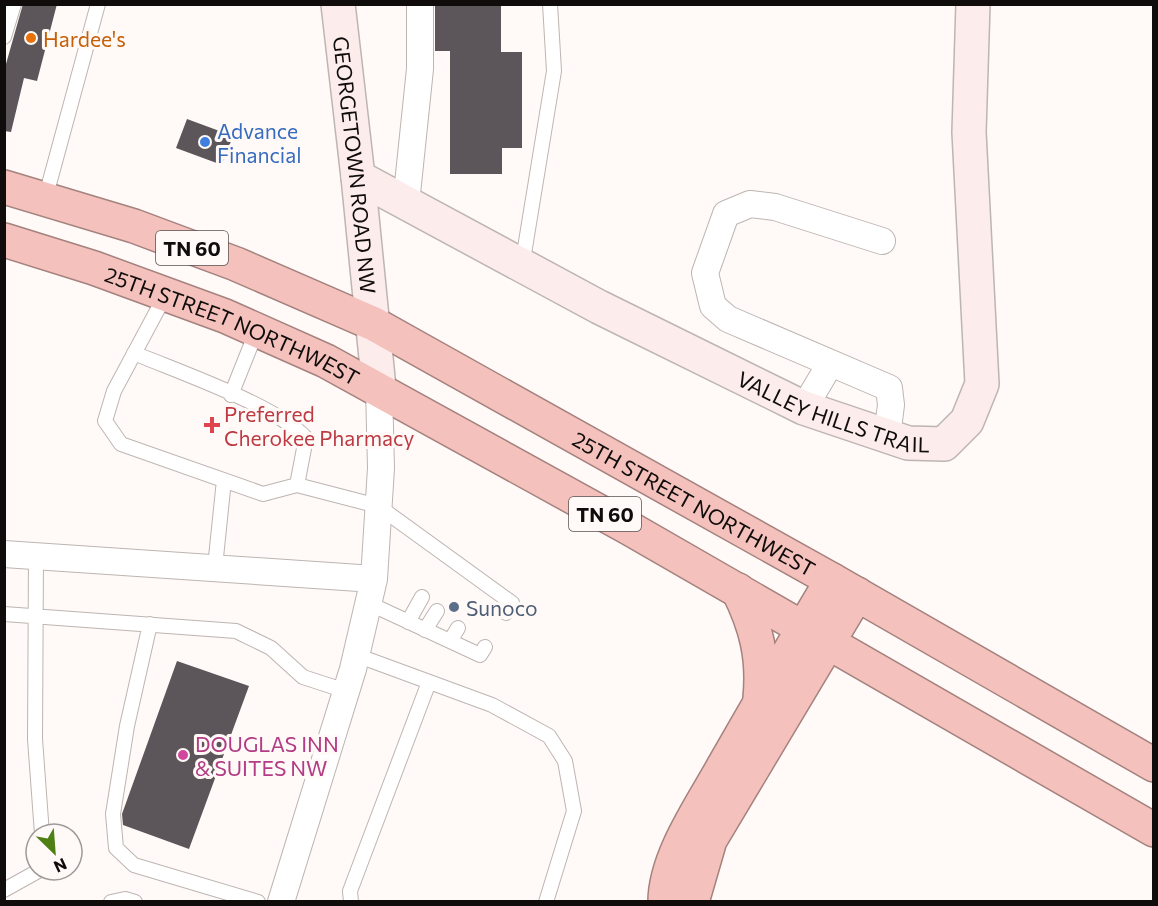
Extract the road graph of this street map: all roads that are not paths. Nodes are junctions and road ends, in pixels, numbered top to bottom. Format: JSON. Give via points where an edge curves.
{"nodes":[{"id":1,"x":14,"y":4,"type":"edge"},
{"id":2,"x":98,"y":4,"type":"edge"},
{"id":3,"x":338,"y":4,"type":"edge"},
{"id":4,"x":420,"y":4,"type":"edge"},
{"id":5,"x":550,"y":4,"type":"edge"},
{"id":6,"x":973,"y":4,"type":"edge"},
{"id":7,"x":4,"y":37,"type":"edge"},
{"id":8,"x":358,"y":177,"type":"junction"},
{"id":9,"x":4,"y":187,"type":"edge"},
{"id":10,"x":45,"y":199,"type":"junction"},
{"id":11,"x":406,"y":203,"type":"junction"},
{"id":12,"x":4,"y":240,"type":"edge"},
{"id":13,"x":882,"y":241,"type":"dead end"},
{"id":14,"x":522,"y":266,"type":"junction"},
{"id":15,"x":166,"y":294,"type":"junction"},
{"id":16,"x":374,"y":324,"type":"junction"},
{"id":17,"x":257,"y":330,"type":"junction"},
{"id":18,"x":134,"y":354,"type":"junction"},
{"id":19,"x":830,"y":364,"type":"junction"},
{"id":20,"x":379,"y":388,"type":"junction"},
{"id":21,"x":231,"y":395,"type":"junction"},
{"id":22,"x":804,"y":408,"type":"junction"},
{"id":23,"x":887,"y":436,"type":"junction"},
{"id":24,"x":224,"y":480,"type":"junction"},
{"id":25,"x":297,"y":485,"type":"junction"},
{"id":26,"x":378,"y":506,"type":"junction"},
{"id":27,"x":4,"y":554,"type":"edge"},
{"id":28,"x":36,"y":556,"type":"junction"},
{"id":29,"x":215,"y":567,"type":"junction"},
{"id":30,"x":845,"y":587,"type":"junction"},
{"id":31,"x":738,"y":590,"type":"junction"},
{"id":32,"x":371,"y":591,"type":"junction"},
{"id":33,"x":422,"y":597,"type":"dead end"},
{"id":34,"x":437,"y":611,"type":"dead end"},
{"id":35,"x":506,"y":613,"type":"dead end"},
{"id":36,"x":4,"y":614,"type":"edge"},
{"id":37,"x":36,"y":615,"type":"junction"},
{"id":38,"x":408,"y":622,"type":"junction"},
{"id":39,"x":150,"y":624,"type":"junction"},
{"id":40,"x":458,"y":628,"type":"dead end"},
{"id":41,"x":425,"y":630,"type":"junction"},
{"id":42,"x":817,"y":635,"type":"junction"},
{"id":43,"x":450,"y":641,"type":"junction"},
{"id":44,"x":485,"y":647,"type":"dead end"},
{"id":45,"x":356,"y":655,"type":"junction"},
{"id":46,"x":429,"y":682,"type":"junction"},
{"id":47,"x":346,"y":691,"type":"junction"},
{"id":48,"x":759,"y":704,"type":"junction"},
{"id":49,"x":1154,"y":765,"type":"edge"},
{"id":50,"x":41,"y":822,"type":"edge"},
{"id":51,"x":1154,"y":830,"type":"edge"},
{"id":52,"x":24,"y":879,"type":"edge"},
{"id":53,"x":4,"y":890,"type":"edge"},
{"id":54,"x":111,"y":902,"type":"edge"},
{"id":55,"x":135,"y":902,"type":"edge"},
{"id":56,"x":258,"y":902,"type":"edge"},
{"id":57,"x":281,"y":902,"type":"edge"},
{"id":58,"x":351,"y":902,"type":"edge"},
{"id":59,"x":546,"y":902,"type":"edge"},
{"id":60,"x":665,"y":902,"type":"edge"},
{"id":61,"x":692,"y":902,"type":"edge"}],
"edges":[{"from":1,"to":7,"type":"lane"},
{"from":2,"to":10,"type":"lane"},
{"from":3,"to":8,"type":"street","name":"GEORGETOWN ROAD NW"},
{"from":4,"to":11,"type":"street","via":[[420,69]]},
{"from":5,"to":14,"type":"lane","via":[[554,71]]},
{"from":6,"to":23,"type":"street","name":"VALLEY HILLS TRAIL","via":[[969,132],[982,384],[967,421],[944,444],[908,443]]},
{"from":8,"to":11,"type":"street","name":"VALLEY HILLS TRAIL"},
{"from":8,"to":16,"type":"street","name":"GEORGETOWN ROAD NW"},
{"from":9,"to":10,"type":"highway","number":"TN 60"},
{"from":10,"to":16,"type":"highway","number":"TN 60","via":[[134,226],[236,264]]},
{"from":11,"to":14,"type":"street","name":"VALLEY HILLS TRAIL"},
{"from":12,"to":15,"type":"highway","name":"25TH STREET NORTHWEST","number":"TN 60"},
{"from":13,"to":19,"type":"street","via":[[775,207],[750,204],[726,214],[705,273],[713,306],[728,319]]},
{"from":14,"to":22,"type":"street","name":"VALLEY HILLS TRAIL"},
{"from":15,"to":17,"type":"highway","name":"25TH STREET NORTHWEST","number":"TN 60"},
{"from":15,"to":18,"type":"lane"},
{"from":16,"to":20,"type":"street","name":"GEORGETOWN ROAD NW"},
{"from":16,"to":30,"type":"highway","name":"25TH STREET NORTHWEST","number":"TN 60"},
{"from":17,"to":20,"type":"highway","name":"25TH STREET NORTHWEST","number":"TN 60"},
{"from":17,"to":21,"type":"lane"},
{"from":18,"to":21,"type":"lane"},
{"from":18,"to":24,"type":"lane","via":[[114,391],[105,421],[121,444]]},
{"from":19,"to":22,"type":"street"},
{"from":19,"to":23,"type":"street","via":[[889,388]]},
{"from":20,"to":26,"type":"street"},
{"from":20,"to":31,"type":"highway","name":"25TH STREET NORTHWEST","number":"TN 60"},
{"from":21,"to":25,"type":"lane","via":[[293,425],[306,438]]},
{"from":22,"to":23,"type":"street","name":"VALLEY HILLS TRAIL"},
{"from":24,"to":25,"type":"lane","via":[[263,494]]},
{"from":24,"to":29,"type":"lane"},
{"from":25,"to":26,"type":"lane"},
{"from":26,"to":32,"type":"street"},
{"from":26,"to":35,"type":"lane","via":[[444,562],[512,603]]},
{"from":27,"to":28,"type":"street"},
{"from":28,"to":29,"type":"street"},
{"from":28,"to":37,"type":"lane"},
{"from":29,"to":32,"type":"street"},
{"from":30,"to":42,"type":"highway"},
{"from":30,"to":49,"type":"highway","number":"TN 60"},
{"from":31,"to":42,"type":"highway","name":"25TH STREET NORTHWEST","number":"TN 60"},
{"from":31,"to":48,"type":"highway","via":[[760,645],[763,673]]},
{"from":32,"to":38,"type":"lane"},
{"from":32,"to":45,"type":"street"},
{"from":33,"to":38,"type":"lane"},
{"from":34,"to":41,"type":"lane"},
{"from":36,"to":37,"type":"lane"},
{"from":37,"to":39,"type":"lane"},
{"from":37,"to":50,"type":"lane","via":[[35,739]]},
{"from":38,"to":41,"type":"lane"},
{"from":39,"to":47,"type":"lane","via":[[236,631],[271,648],[303,677]]},
{"from":39,"to":56,"type":"lane","via":[[127,726],[113,814],[116,848],[134,865]]},
{"from":40,"to":43,"type":"lane"},
{"from":41,"to":43,"type":"lane"},
{"from":42,"to":48,"type":"highway"},
{"from":42,"to":51,"type":"highway","number":"TN 60"},
{"from":42,"to":61,"type":"highway","via":[[710,840]]},
{"from":43,"to":44,"type":"lane","via":[[480,655]]},
{"from":45,"to":46,"type":"lane"},
{"from":45,"to":47,"type":"street"},
{"from":46,"to":58,"type":"lane","via":[[350,891]]},
{"from":46,"to":59,"type":"lane","via":[[492,705],[549,736],[565,761],[574,811]]},
{"from":47,"to":57,"type":"street"},
{"from":48,"to":60,"type":"highway","via":[[681,843]]},
{"from":52,"to":53,"type":"lane"},
{"from":54,"to":55,"type":"lane"}]}
